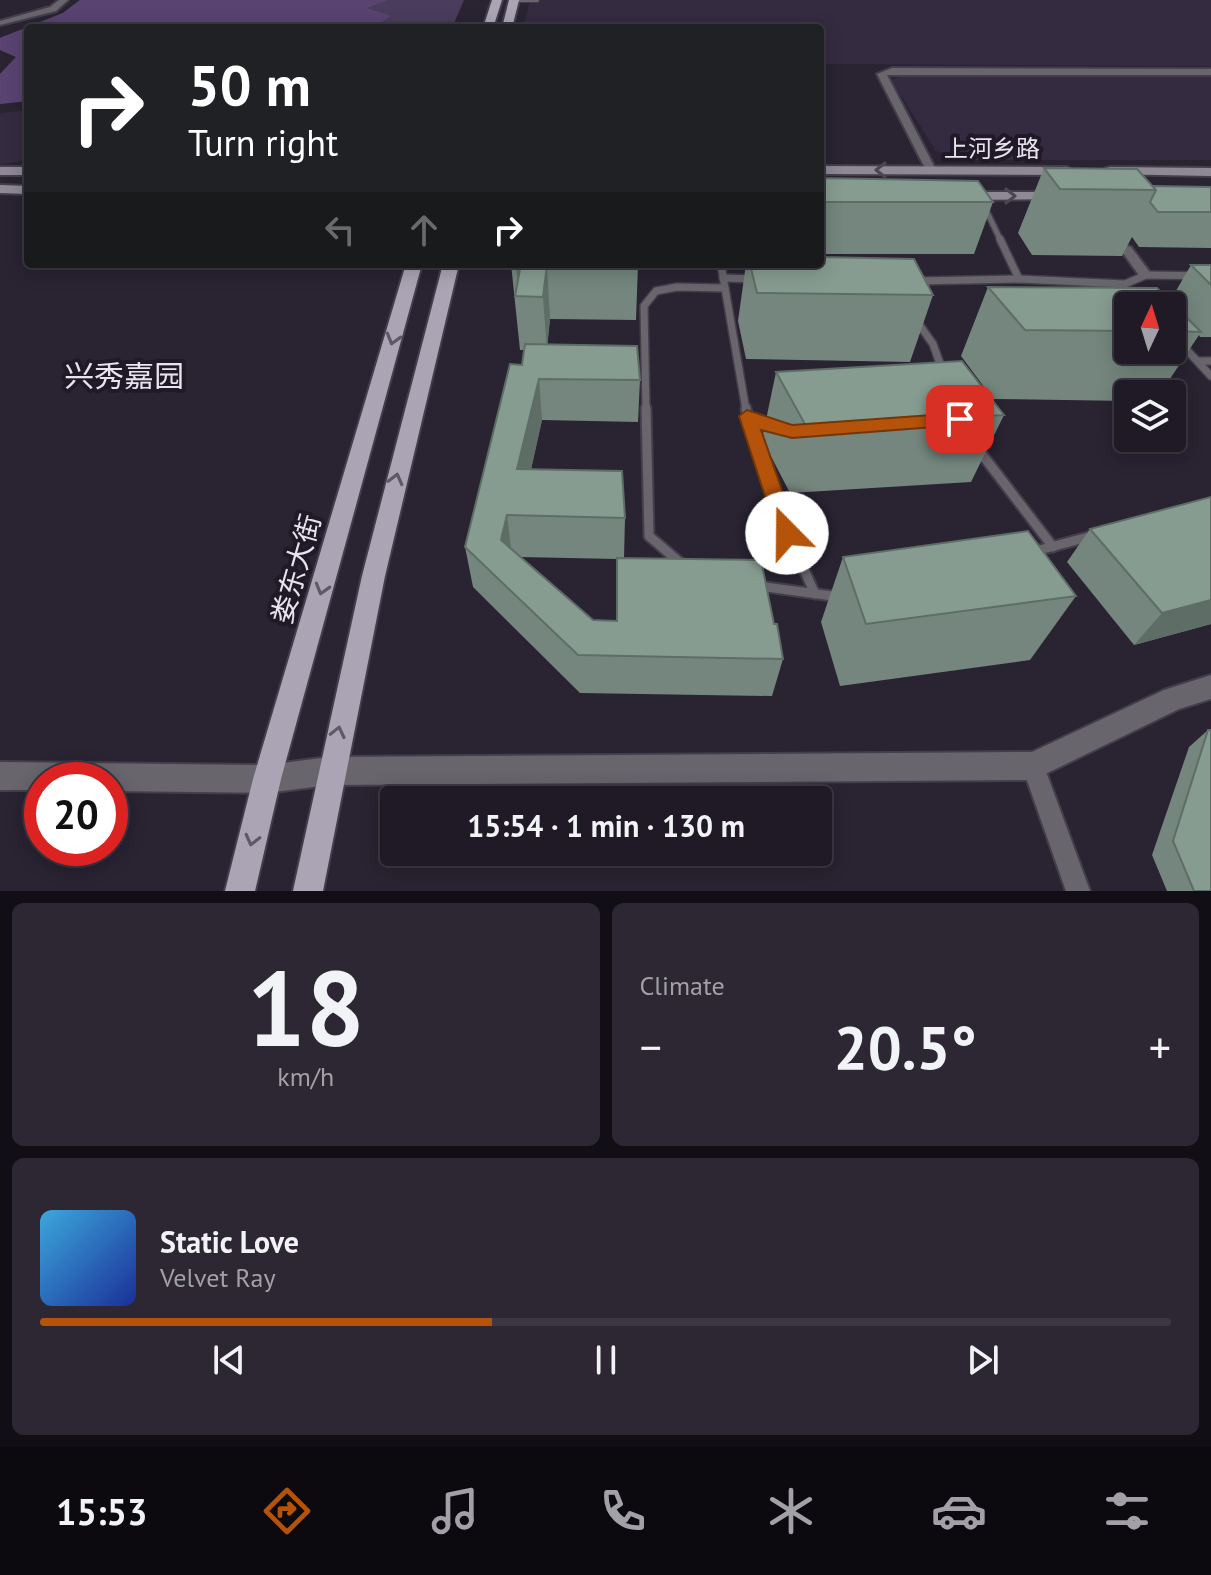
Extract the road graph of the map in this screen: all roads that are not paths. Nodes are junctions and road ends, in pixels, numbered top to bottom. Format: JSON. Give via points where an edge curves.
{"nodes":[{"id":1,"x":64,"y":0,"type":"edge"},
{"id":2,"x":497,"y":0,"type":"edge"},
{"id":3,"x":514,"y":0,"type":"edge"},
{"id":4,"x":537,"y":0,"type":"edge"},
{"id":5,"x":0,"y":23,"type":"edge"},
{"id":6,"x":489,"y":24,"type":"edge"},
{"id":7,"x":508,"y":24,"type":"edge"},
{"id":8,"x":1211,"y":72,"type":"edge"},
{"id":9,"x":824,"y":170,"type":"edge"},
{"id":10,"x":931,"y":170,"type":"junction"},
{"id":11,"x":0,"y":171,"type":"edge"},
{"id":12,"x":24,"y":171,"type":"edge"},
{"id":13,"x":1087,"y":171,"type":"edge"},
{"id":14,"x":1102,"y":171,"type":"edge"},
{"id":15,"x":1211,"y":172,"type":"edge"},
{"id":16,"x":0,"y":189,"type":"edge"},
{"id":17,"x":24,"y":190,"type":"edge"},
{"id":18,"x":948,"y":196,"type":"edge"},
{"id":19,"x":980,"y":196,"type":"junction"},
{"id":20,"x":1072,"y":196,"type":"edge"},
{"id":21,"x":1127,"y":250,"type":"dead end"},
{"id":22,"x":413,"y":268,"type":"edge"},
{"id":23,"x":450,"y":268,"type":"edge"},
{"id":24,"x":722,"y":268,"type":"edge"},
{"id":25,"x":1146,"y":275,"type":"junction"},
{"id":26,"x":1211,"y":276,"type":"edge"},
{"id":27,"x":768,"y":279,"type":"edge"},
{"id":28,"x":1019,"y":279,"type":"junction"},
{"id":29,"x":901,"y":281,"type":"edge"},
{"id":30,"x":724,"y":283,"type":"junction"},
{"id":31,"x":1125,"y":284,"type":"junction"},
{"id":32,"x":1132,"y":292,"type":"edge"},
{"id":33,"x":730,"y":313,"type":"junction"},
{"id":34,"x":745,"y":313,"type":"dead end"},
{"id":35,"x":913,"y":315,"type":"edge"},
{"id":36,"x":1186,"y":349,"type":"edge"},
{"id":37,"x":1198,"y":361,"type":"junction"},
{"id":38,"x":1211,"y":361,"type":"edge"},
{"id":39,"x":1211,"y":376,"type":"edge"},
{"id":40,"x":946,"y":381,"type":"edge"},
{"id":41,"x":747,"y":416,"type":"junction"},
{"id":42,"x":792,"y":432,"type":"edge"},
{"id":43,"x":972,"y":441,"type":"edge"},
{"id":44,"x":1105,"y":533,"type":"edge"},
{"id":45,"x":1053,"y":547,"type":"junction"},
{"id":46,"x":1017,"y":556,"type":"edge"},
{"id":47,"x":688,"y":569,"type":"edge"},
{"id":48,"x":746,"y":583,"type":"edge"},
{"id":49,"x":815,"y":594,"type":"junction"},
{"id":50,"x":850,"y":597,"type":"edge"},
{"id":51,"x":1211,"y":687,"type":"edge"},
{"id":52,"x":1033,"y":766,"type":"junction"},
{"id":53,"x":329,"y":771,"type":"junction"},
{"id":54,"x":0,"y":776,"type":"edge"},
{"id":55,"x":267,"y":779,"type":"junction"},
{"id":56,"x":240,"y":891,"type":"edge"},
{"id":57,"x":308,"y":891,"type":"edge"},
{"id":58,"x":1078,"y":891,"type":"edge"}],
"edges":[{"from":1,"to":5,"type":"street","via":[[53,9]]},
{"from":2,"to":6,"type":"main road"},
{"from":3,"to":4,"type":"lane"},
{"from":3,"to":7,"type":"main road"},
{"from":8,"to":10,"type":"street","via":[[882,74]]},
{"from":10,"to":9,"type":"main road","name":"上河乡路","one_way":true},
{"from":10,"to":13,"type":"main road","name":"上河乡路"},
{"from":11,"to":12,"type":"main road"},
{"from":14,"to":15,"type":"main road"},
{"from":16,"to":17,"type":"main road"},
{"from":18,"to":19,"type":"main road","name":"上河乡路"},
{"from":19,"to":20,"type":"main road","name":"上河乡路","one_way":true},
{"from":19,"to":28,"type":"lane"},
{"from":21,"to":25,"type":"street"},
{"from":22,"to":55,"type":"main road","name":"娄东大街","one_way":true},
{"from":53,"to":23,"type":"main road","one_way":true},
{"from":24,"to":30,"type":"lane"},
{"from":25,"to":26,"type":"lane"},
{"from":25,"to":31,"type":"lane"},
{"from":27,"to":30,"type":"lane"},
{"from":28,"to":29,"type":"lane"},
{"from":28,"to":31,"type":"lane"},
{"from":30,"to":33,"type":"lane"},
{"from":30,"to":47,"type":"lane","via":[[656,291],[644,306],[649,536]]},
{"from":31,"to":32,"type":"lane"},
{"from":33,"to":34,"type":"lane"},
{"from":33,"to":41,"type":"lane"},
{"from":35,"to":40,"type":"lane","via":[[933,344]]},
{"from":36,"to":37,"type":"lane"},
{"from":37,"to":38,"type":"lane"},
{"from":37,"to":39,"type":"lane"},
{"from":41,"to":42,"type":"lane"},
{"from":41,"to":49,"type":"lane","via":[[777,509]]},
{"from":43,"to":45,"type":"lane"},
{"from":44,"to":45,"type":"lane"},
{"from":45,"to":46,"type":"lane"},
{"from":48,"to":49,"type":"lane"},
{"from":49,"to":50,"type":"lane"},
{"from":51,"to":52,"type":"street","via":[[1173,699]]},
{"from":52,"to":53,"type":"street"},
{"from":52,"to":58,"type":"street"},
{"from":53,"to":55,"type":"street"},
{"from":53,"to":57,"type":"main road"},
{"from":54,"to":55,"type":"street"},
{"from":55,"to":56,"type":"main road","name":"娄东大街","one_way":true}]}
